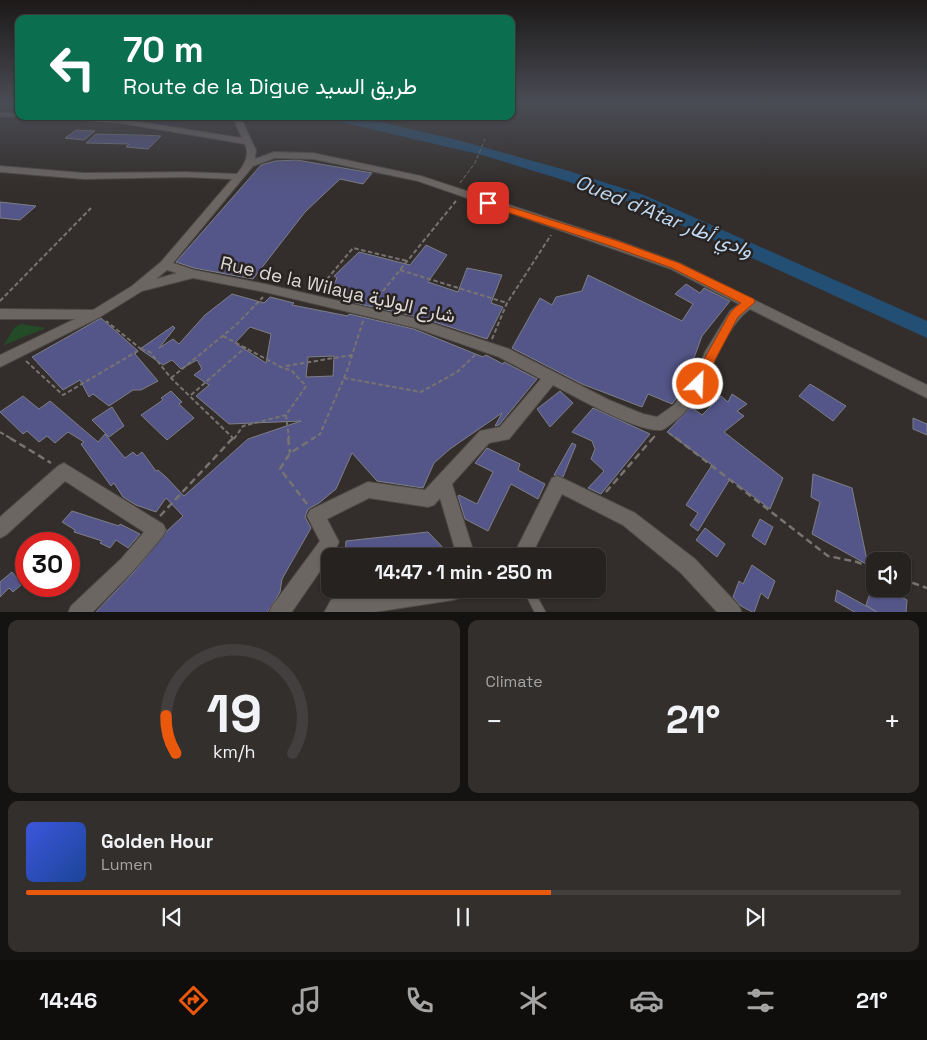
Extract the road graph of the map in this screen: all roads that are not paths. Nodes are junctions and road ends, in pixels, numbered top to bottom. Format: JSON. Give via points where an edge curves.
{"nodes":[{"id":1,"x":179,"y":131,"type":"edge"},
{"id":2,"x":244,"y":131,"type":"edge"},
{"id":3,"x":249,"y":142,"type":"junction"},
{"id":4,"x":250,"y":164,"type":"junction"},
{"id":5,"x":0,"y":170,"type":"edge"},
{"id":6,"x":239,"y":177,"type":"junction"},
{"id":7,"x":165,"y":265,"type":"junction"},
{"id":8,"x":193,"y":274,"type":"junction"},
{"id":9,"x":136,"y":289,"type":"junction"},
{"id":10,"x":750,"y":302,"type":"junction"},
{"id":11,"x":0,"y":314,"type":"edge"},
{"id":12,"x":96,"y":314,"type":"junction"},
{"id":13,"x":0,"y":361,"type":"edge"},
{"id":14,"x":550,"y":377,"type":"junction"},
{"id":15,"x":927,"y":392,"type":"edge"},
{"id":16,"x":443,"y":482,"type":"junction"},
{"id":17,"x":0,"y":529,"type":"edge"},
{"id":18,"x":464,"y":548,"type":"edge"},
{"id":19,"x":526,"y":548,"type":"edge"},
{"id":20,"x":409,"y":598,"type":"edge"},
{"id":21,"x":533,"y":598,"type":"edge"},
{"id":22,"x":78,"y":612,"type":"edge"},
{"id":23,"x":279,"y":612,"type":"edge"},
{"id":24,"x":334,"y":612,"type":"edge"},
{"id":25,"x":541,"y":612,"type":"edge"},
{"id":26,"x":732,"y":612,"type":"edge"}],
"edges":[{"from":1,"to":3,"type":"street"},
{"from":2,"to":3,"type":"street"},
{"from":3,"to":4,"type":"street","via":[[252,150]]},
{"from":4,"to":6,"type":"street"},
{"from":4,"to":10,"type":"street","via":[[274,155],[313,156],[421,179],[675,266]]},
{"from":5,"to":6,"type":"street","via":[[29,169],[94,176],[210,174]]},
{"from":6,"to":7,"type":"street"},
{"from":7,"to":8,"type":"street","name":"Rue de la Wilaya شارع الولاية"},
{"from":7,"to":9,"type":"street"},
{"from":8,"to":9,"type":"street"},
{"from":8,"to":14,"type":"street","name":"Rue de la Wilaya شارع الولاية","via":[[417,323],[504,353]]},
{"from":9,"to":12,"type":"street"},
{"from":10,"to":14,"type":"street","name":"Rue de la Wilaya شارع الولاية","via":[[734,314],[698,384],[679,410],[658,425],[604,404]]},
{"from":10,"to":15,"type":"street"},
{"from":11,"to":12,"type":"street"},
{"from":12,"to":13,"type":"street"},
{"from":14,"to":16,"type":"street","via":[[504,434],[485,436]]},
{"from":16,"to":18,"type":"street"},
{"from":16,"to":23,"type":"street","via":[[428,500],[368,490],[316,516],[330,542]]},
{"from":17,"to":22,"type":"street","via":[[64,471],[158,530]]},
{"from":19,"to":26,"type":"street","via":[[558,484],[629,519],[680,560]]},
{"from":20,"to":24,"type":"street","via":[[338,607]]},
{"from":21,"to":25,"type":"lane"}]}
